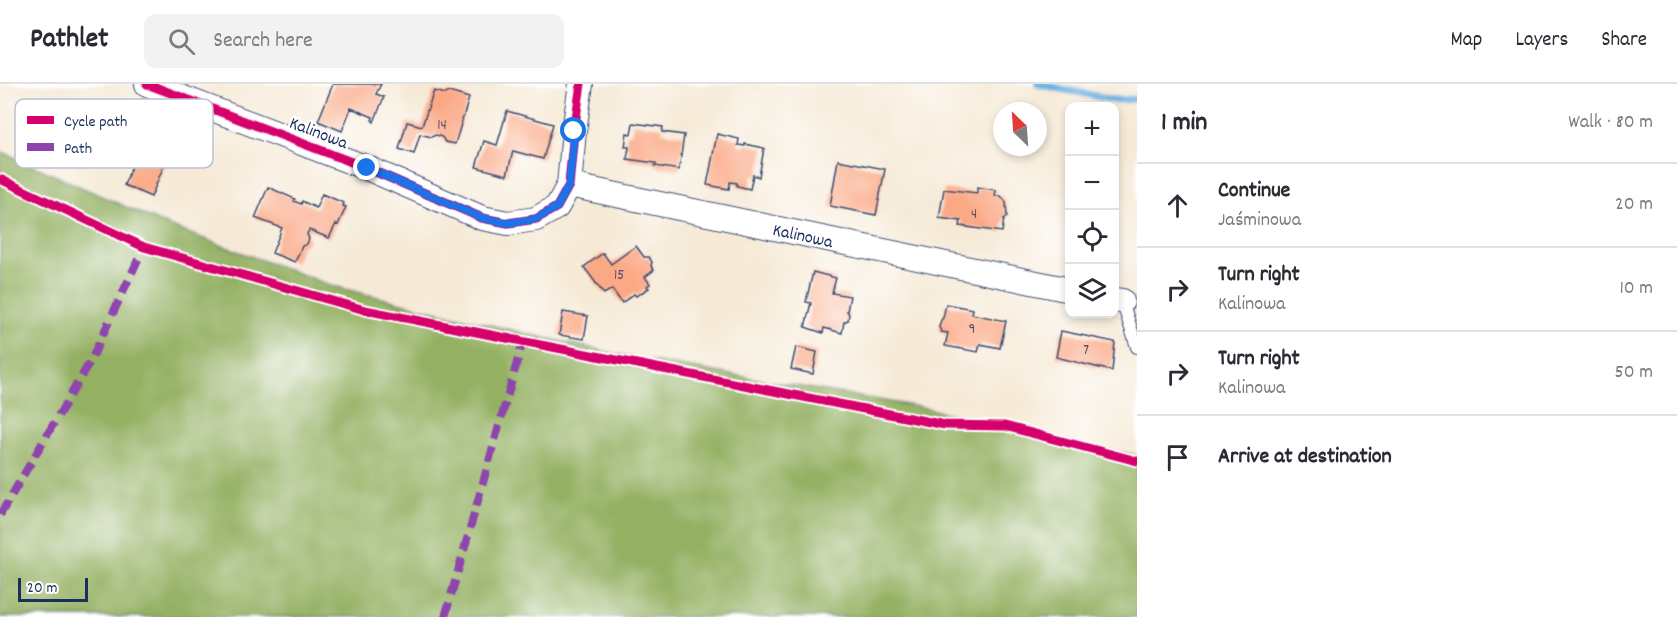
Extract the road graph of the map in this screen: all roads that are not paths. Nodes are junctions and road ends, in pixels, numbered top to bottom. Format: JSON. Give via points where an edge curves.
{"nodes":[{"id":1,"x":147,"y":84,"type":"edge"},
{"id":2,"x":581,"y":84,"type":"edge"},
{"id":3,"x":186,"y":99,"type":"edge"},
{"id":4,"x":213,"y":109,"type":"edge"},
{"id":5,"x":569,"y":185,"type":"junction"},
{"id":6,"x":1065,"y":289,"type":"edge"},
{"id":7,"x":1119,"y":302,"type":"edge"},
{"id":8,"x":1137,"y":347,"type":"edge"}],
"edges":[{"from":1,"to":3,"type":"street","name":"Kalinowa"},
{"from":2,"to":5,"type":"street"},
{"from":4,"to":5,"type":"street","name":"Kalinowa","via":[[367,168],[482,218],[508,223],[536,219],[557,207]]},
{"from":5,"to":6,"type":"street","name":"Kalinowa"},
{"from":7,"to":8,"type":"lane"}]}
